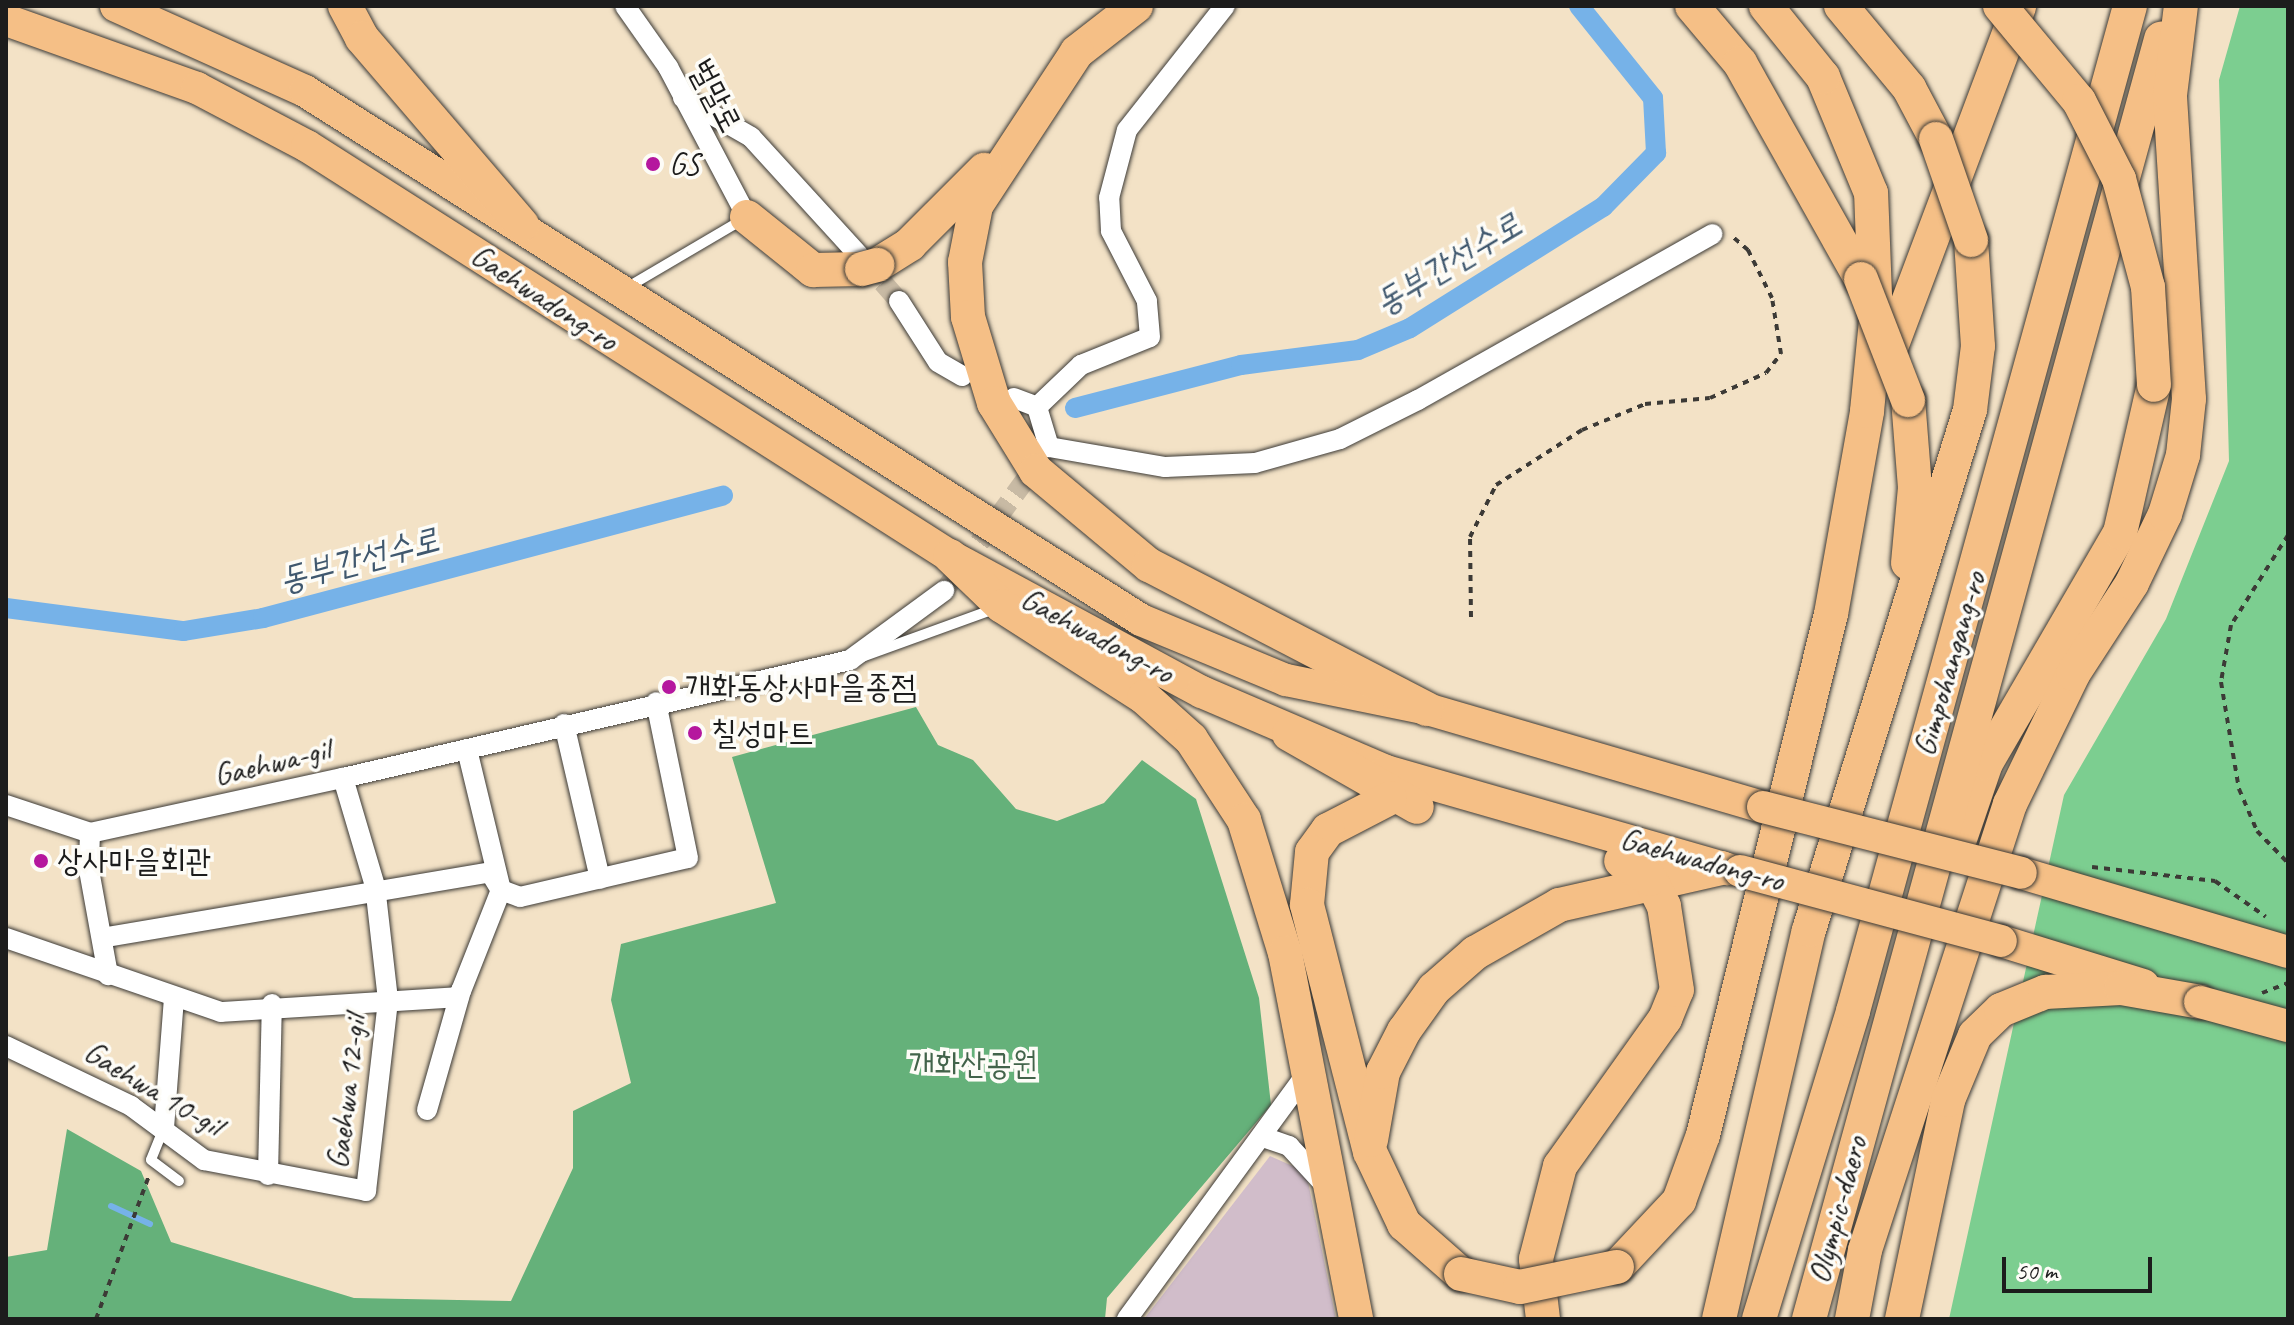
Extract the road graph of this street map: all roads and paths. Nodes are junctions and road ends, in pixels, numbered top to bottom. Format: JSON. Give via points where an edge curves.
{"nodes":[{"id":1,"x":116,"y":6,"type":"edge"},
{"id":2,"x":345,"y":6,"type":"edge"},
{"id":3,"x":625,"y":6,"type":"edge"},
{"id":4,"x":1136,"y":6,"type":"edge"},
{"id":5,"x":1225,"y":6,"type":"edge"},
{"id":6,"x":1692,"y":6,"type":"edge"},
{"id":7,"x":1766,"y":6,"type":"edge"},
{"id":8,"x":1841,"y":6,"type":"edge"},
{"id":9,"x":1973,"y":6,"type":"edge"},
{"id":10,"x":2000,"y":6,"type":"edge"},
{"id":11,"x":2019,"y":6,"type":"edge"},
{"id":12,"x":2130,"y":6,"type":"edge"},
{"id":13,"x":2170,"y":6,"type":"edge"},
{"id":14,"x":2181,"y":6,"type":"edge"},
{"id":15,"x":7,"y":21,"type":"edge"},
{"id":16,"x":2059,"y":75,"type":"junction"},
{"id":17,"x":683,"y":98,"type":"junction"},
{"id":18,"x":1015,"y":138,"type":"junction"},
{"id":19,"x":747,"y":217,"type":"junction"},
{"id":20,"x":522,"y":225,"type":"junction"},
{"id":21,"x":1713,"y":234,"type":"joint"},
{"id":22,"x":866,"y":263,"type":"junction"},
{"id":23,"x":623,"y":290,"type":"junction"},
{"id":24,"x":899,"y":301,"type":"tunnel mouth"},
{"id":25,"x":962,"y":376,"type":"dead end"},
{"id":26,"x":1014,"y":398,"type":"dead end"},
{"id":27,"x":1037,"y":407,"type":"junction"},
{"id":28,"x":1867,"y":411,"type":"junction"},
{"id":29,"x":2288,"y":535,"type":"edge"},
{"id":30,"x":950,"y":556,"type":"junction"},
{"id":31,"x":944,"y":591,"type":"tunnel mouth"},
{"id":32,"x":1002,"y":606,"type":"junction"},
{"id":33,"x":1471,"y":617,"type":"dead end"},
{"id":34,"x":1900,"y":640,"type":"junction"},
{"id":35,"x":850,"y":660,"type":"junction"},
{"id":36,"x":656,"y":702,"type":"junction"},
{"id":37,"x":1427,"y":709,"type":"junction"},
{"id":38,"x":564,"y":724,"type":"junction"},
{"id":39,"x":1289,"y":734,"type":"junction"},
{"id":40,"x":467,"y":749,"type":"junction"},
{"id":41,"x":343,"y":778,"type":"junction"},
{"id":42,"x":6,"y":805,"type":"edge"},
{"id":43,"x":90,"y":833,"type":"junction"},
{"id":44,"x":1621,"y":861,"type":"dead end"},
{"id":45,"x":2288,"y":863,"type":"edge"},
{"id":46,"x":1731,"y":869,"type":"junction"},
{"id":47,"x":2087,"y":876,"type":"dead end"},
{"id":48,"x":600,"y":879,"type":"junction"},
{"id":49,"x":1650,"y":879,"type":"junction"},
{"id":50,"x":375,"y":886,"type":"junction"},
{"id":51,"x":501,"y":890,"type":"junction"},
{"id":52,"x":107,"y":937,"type":"junction"},
{"id":53,"x":6,"y":938,"type":"edge"},
{"id":54,"x":2282,"y":938,"type":"edge"},
{"id":55,"x":108,"y":975,"type":"junction"},
{"id":56,"x":459,"y":997,"type":"junction"},
{"id":57,"x":174,"y":998,"type":"junction"},
{"id":58,"x":388,"y":1000,"type":"junction"},
{"id":59,"x":2200,"y":1002,"type":"junction"},
{"id":60,"x":272,"y":1004,"type":"junction"},
{"id":61,"x":2288,"y":1026,"type":"edge"},
{"id":62,"x":6,"y":1046,"type":"edge"},
{"id":63,"x":1310,"y":1069,"type":"junction"},
{"id":64,"x":1867,"y":1100,"type":"junction"},
{"id":65,"x":427,"y":1110,"type":"dead end"},
{"id":66,"x":164,"y":1128,"type":"junction"},
{"id":67,"x":1263,"y":1137,"type":"junction"},
{"id":68,"x":1324,"y":1146,"type":"junction"},
{"id":69,"x":1370,"y":1152,"type":"junction"},
{"id":70,"x":149,"y":1175,"type":"dead end"},
{"id":71,"x":268,"y":1175,"type":"junction"},
{"id":72,"x":179,"y":1181,"type":"dead end"},
{"id":73,"x":366,"y":1191,"type":"joint"},
{"id":74,"x":1334,"y":1197,"type":"junction"},
{"id":75,"x":96,"y":1319,"type":"edge"},
{"id":76,"x":1127,"y":1319,"type":"edge"},
{"id":77,"x":1356,"y":1319,"type":"edge"},
{"id":78,"x":1376,"y":1319,"type":"edge"},
{"id":79,"x":1543,"y":1319,"type":"edge"},
{"id":80,"x":1719,"y":1319,"type":"edge"},
{"id":81,"x":1759,"y":1319,"type":"edge"},
{"id":82,"x":1809,"y":1319,"type":"edge"},
{"id":83,"x":1852,"y":1319,"type":"edge"},
{"id":84,"x":1902,"y":1319,"type":"edge"}],
"edges":[{"from":1,"to":20,"type":"main road","name":"Gaehwadong-ro","via":[[305,91]]},
{"from":2,"to":20,"type":"highway","via":[[362,38]]},
{"from":3,"to":17,"type":"street","name":"벌말로"},
{"from":4,"to":18,"type":"highway","via":[[1077,52]]},
{"from":5,"to":27,"type":"street","via":[[1127,130],[1109,198],[1111,231],[1147,301],[1150,337],[1081,365]]},
{"from":6,"to":34,"type":"highway","bridge":true,"via":[[1740,63],[1861,279],[1908,400],[1915,488]]},
{"from":7,"to":28,"type":"highway","via":[[1823,77],[1871,193],[1876,321]]},
{"from":8,"to":34,"type":"highway","bridge":true,"via":[[1909,88],[1936,139],[1971,240],[1978,346],[1970,410]]},
{"from":9,"to":16,"type":"highway","bridge":true},
{"from":10,"to":16,"type":"highway","bridge":true},
{"from":11,"to":28,"type":"highway"},
{"from":12,"to":81,"type":"highway","name":"Gimpohangang-ro","via":[[1853,1011]]},
{"from":13,"to":64,"type":"highway","name":"Gimpohangang-ro"},
{"from":14,"to":83,"type":"highway","via":[[2170,95],[2189,399],[2183,455],[2165,514],[2132,583],[2073,674],[2010,804],[1865,1250]]},
{"from":15,"to":30,"type":"main road","name":"Gaehwadong-ro","via":[[197,88],[307,146]]},
{"from":16,"to":64,"type":"highway","bridge":true,"via":[[2096,130],[2133,224],[2148,287],[2154,385],[2120,533],[1986,763]]},
{"from":17,"to":19,"type":"street","name":"벌말로"},
{"from":17,"to":22,"type":"street","via":[[751,137]]},
{"from":18,"to":22,"type":"highway","via":[[910,244]]},
{"from":18,"to":37,"type":"highway","via":[[976,206],[965,262],[979,363],[1013,440],[1084,516],[1149,565]]},
{"from":19,"to":22,"type":"highway","via":[[813,270]]},
{"from":19,"to":23,"type":"lane"},
{"from":20,"to":23,"type":"main road","name":"Gaehwadong-ro"},
{"from":21,"to":27,"type":"street","via":[[1565,324],[1310,450],[1255,463],[1165,467],[1049,447]]},
{"from":21,"to":33,"type":"path","via":[[1737,238],[1748,250],[1772,298],[1781,354],[1766,373],[1720,394],[1678,406],[1645,404],[1582,430],[1496,485],[1470,537],[1465,591]]},
{"from":23,"to":37,"type":"main road","name":"Gaehwadong-ro","via":[[1141,620],[1286,680]]},
{"from":24,"to":25,"type":"street","via":[[938,362]]},
{"from":26,"to":27,"type":"street"},
{"from":28,"to":69,"type":"highway","bridge":true,"via":[[1831,614],[1703,1135],[1679,1201],[1617,1267],[1520,1287],[1461,1274],[1404,1224]]},
{"from":29,"to":45,"type":"path","via":[[2231,625],[2221,682],[2239,789],[2257,831]]},
{"from":30,"to":32,"type":"highway"},
{"from":30,"to":39,"type":"main road","name":"Gaehwadong-ro"},
{"from":31,"to":35,"type":"street","name":"Gaehwa-gil"},
{"from":32,"to":35,"type":"lane"},
{"from":32,"to":63,"type":"highway","via":[[1144,697],[1219,774],[1244,820],[1281,940]]},
{"from":34,"to":80,"type":"highway","via":[[1809,930]]},
{"from":35,"to":36,"type":"street","name":"Gaehwa-gil"},
{"from":36,"to":38,"type":"street","name":"Gaehwa-gil"},
{"from":36,"to":48,"type":"street","via":[[688,858]]},
{"from":37,"to":54,"type":"main road","name":"Gaehwadong-ro","bridge":true,"via":[[2219,933]]},
{"from":38,"to":40,"type":"street","name":"Gaehwa-gil"},
{"from":38,"to":48,"type":"street"},
{"from":39,"to":46,"type":"main road","name":"Gaehwadong-ro","via":[[1386,771]]},
{"from":39,"to":69,"type":"highway","via":[[1404,802],[1328,830],[1312,852],[1306,879]]},
{"from":40,"to":41,"type":"street","name":"Gaehwa-gil"},
{"from":40,"to":51,"type":"street"},
{"from":41,"to":43,"type":"street","name":"Gaehwa-gil"},
{"from":41,"to":50,"type":"street","name":"Gaehwa 12-gil"},
{"from":42,"to":43,"type":"street"},
{"from":43,"to":52,"type":"street","via":[[89,870]]},
{"from":44,"to":49,"type":"highway"},
{"from":46,"to":49,"type":"highway"},
{"from":46,"to":59,"type":"main road","name":"Gaehwadong-ro","bridge":true,"via":[[2001,941]]},
{"from":47,"to":54,"type":"path","via":[[2096,865],[2215,881]]},
{"from":48,"to":51,"type":"street","via":[[520,897]]},
{"from":49,"to":69,"type":"highway","via":[[1536,917],[1475,953],[1434,989],[1383,1072]]},
{"from":49,"to":79,"type":"highway","via":[[1672,933],[1677,990],[1665,1019],[1560,1166],[1537,1244]]},
{"from":50,"to":51,"type":"street","via":[[490,872]]},
{"from":50,"to":52,"type":"street"},
{"from":50,"to":58,"type":"street","name":"Gaehwa 12-gil"},
{"from":51,"to":56,"type":"street"},
{"from":52,"to":55,"type":"street"},
{"from":53,"to":55,"type":"street"},
{"from":55,"to":57,"type":"street"},
{"from":56,"to":58,"type":"street","name":"Gaehwa 12-gil"},
{"from":56,"to":65,"type":"street"},
{"from":57,"to":60,"type":"street","via":[[221,1012]]},
{"from":57,"to":66,"type":"street"},
{"from":58,"to":60,"type":"street"},
{"from":58,"to":73,"type":"street","name":"Gaehwa 12-gil"},
{"from":59,"to":61,"type":"main road","name":"Gaehwadong-ro","bridge":true},
{"from":59,"to":84,"type":"highway","via":[[2121,988],[2045,992],[2001,1010],[1975,1035],[1948,1100]]},
{"from":60,"to":71,"type":"street"},
{"from":62,"to":66,"type":"street","name":"Gaehwa 10-gil","via":[[73,1073]]},
{"from":63,"to":67,"type":"street"},
{"from":63,"to":68,"type":"highway"},
{"from":64,"to":82,"type":"highway","name":"Olympic-daero"},
{"from":66,"to":71,"type":"street","name":"Gaehwa 10-gil","via":[[204,1160]]},
{"from":66,"to":72,"type":"lane","via":[[151,1160]]},
{"from":67,"to":74,"type":"street","via":[[1289,1146]]},
{"from":67,"to":76,"type":"street"},
{"from":68,"to":74,"type":"highway"},
{"from":68,"to":78,"type":"highway"},
{"from":70,"to":75,"type":"path"},
{"from":71,"to":73,"type":"street","name":"Gaehwa 10-gil"},
{"from":74,"to":77,"type":"highway"}]}
